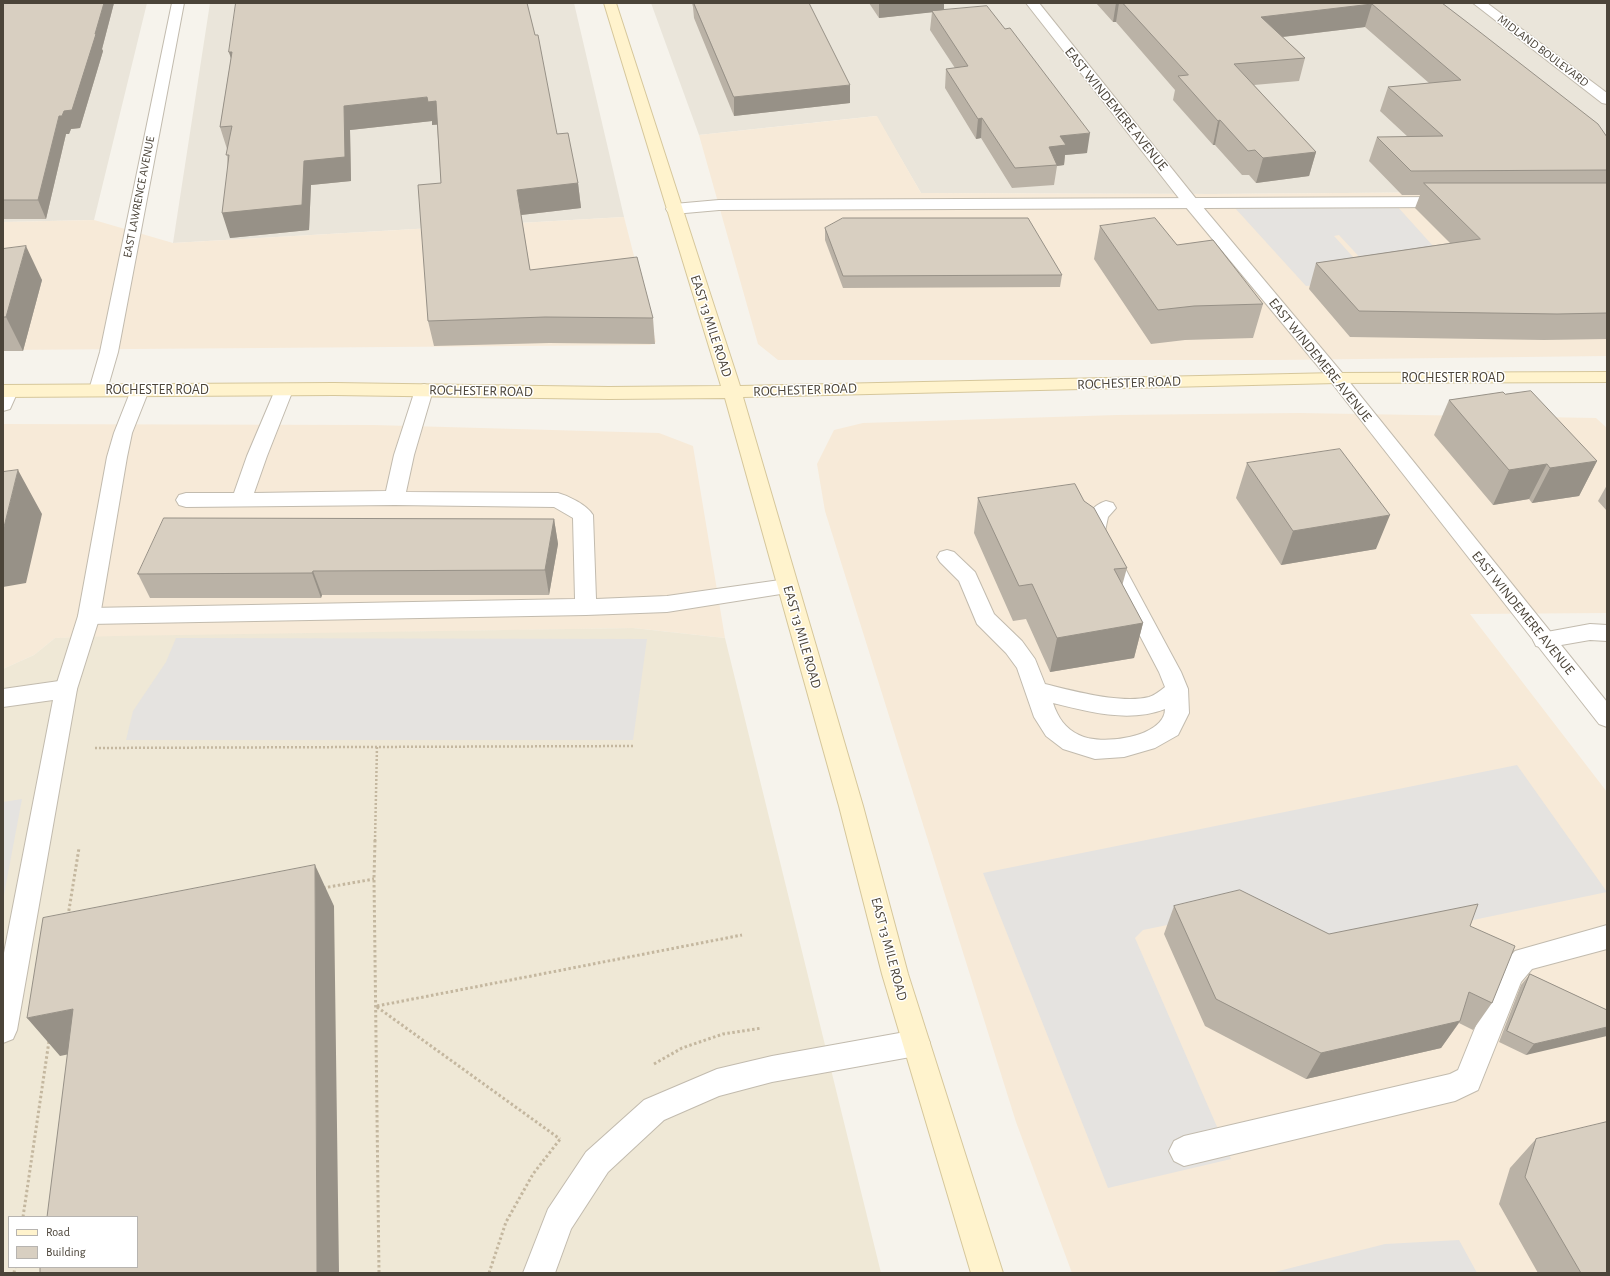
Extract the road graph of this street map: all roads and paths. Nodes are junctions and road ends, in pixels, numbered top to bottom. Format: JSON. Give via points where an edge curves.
{"nodes":[{"id":1,"x":178,"y":3,"type":"edge"},
{"id":2,"x":610,"y":3,"type":"edge"},
{"id":3,"x":1032,"y":3,"type":"edge"},
{"id":4,"x":1479,"y":3,"type":"edge"},
{"id":5,"x":1607,"y":100,"type":"edge"},
{"id":6,"x":1463,"y":202,"type":"edge"},
{"id":7,"x":1191,"y":203,"type":"junction"},
{"id":8,"x":674,"y":209,"type":"junction"},
{"id":9,"x":1607,"y":377,"type":"edge"},
{"id":10,"x":1337,"y":378,"type":"junction"},
{"id":11,"x":98,"y":390,"type":"junction"},
{"id":12,"x":140,"y":390,"type":"junction"},
{"id":13,"x":284,"y":390,"type":"junction"},
{"id":14,"x":424,"y":390,"type":"junction"},
{"id":15,"x":732,"y":392,"type":"junction"},
{"id":16,"x":5,"y":396,"type":"edge"},
{"id":17,"x":395,"y":498,"type":"junction"},
{"id":18,"x":242,"y":499,"type":"junction"},
{"id":19,"x":186,"y":500,"type":"dead end"},
{"id":20,"x":1106,"y":508,"type":"dead end"},
{"id":21,"x":947,"y":557,"type":"dead end"},
{"id":22,"x":787,"y":586,"type":"junction"},
{"id":23,"x":586,"y":607,"type":"junction"},
{"id":24,"x":89,"y":616,"type":"junction"},
{"id":25,"x":1607,"y":633,"type":"edge"},
{"id":26,"x":1544,"y":640,"type":"junction"},
{"id":27,"x":1177,"y":688,"type":"junction"},
{"id":28,"x":66,"y":689,"type":"junction"},
{"id":29,"x":1037,"y":691,"type":"junction"},
{"id":30,"x":3,"y":698,"type":"edge"},
{"id":31,"x":1607,"y":718,"type":"edge"},
{"id":32,"x":96,"y":741,"type":"dead end"},
{"id":33,"x":377,"y":746,"type":"junction"},
{"id":34,"x":635,"y":746,"type":"dead end"},
{"id":35,"x":95,"y":748,"type":"junction"},
{"id":36,"x":94,"y":756,"type":"dead end"},
{"id":37,"x":80,"y":840,"type":"dead end"},
{"id":38,"x":374,"y":879,"type":"junction"},
{"id":39,"x":320,"y":888,"type":"dead end"},
{"id":40,"x":68,"y":917,"type":"edge"},
{"id":41,"x":742,"y":935,"type":"dead end"},
{"id":42,"x":1607,"y":937,"type":"edge"},
{"id":43,"x":377,"y":1006,"type":"junction"},
{"id":44,"x":3,"y":1030,"type":"edge"},
{"id":45,"x":50,"y":1035,"type":"edge"},
{"id":46,"x":916,"y":1043,"type":"junction"},
{"id":47,"x":560,"y":1139,"type":"dead end"},
{"id":48,"x":1184,"y":1151,"type":"dead end"},
{"id":49,"x":23,"y":1216,"type":"edge"},
{"id":50,"x":379,"y":1273,"type":"edge"},
{"id":51,"x":539,"y":1273,"type":"edge"},
{"id":52,"x":987,"y":1273,"type":"edge"}],
"edges":[{"from":1,"to":11,"type":"street","name":"EAST LAWRENCE AVENUE","via":[[109,352]]},
{"from":2,"to":8,"type":"main road","name":"EAST 13 MILE ROAD"},
{"from":3,"to":7,"type":"street","name":"EAST WINDEMERE AVENUE"},
{"from":4,"to":5,"type":"street","name":"MIDLAND BOULEVARD"},
{"from":6,"to":7,"type":"street"},
{"from":7,"to":8,"type":"street","via":[[719,205]]},
{"from":7,"to":10,"type":"street","name":"EAST WINDEMERE AVENUE"},
{"from":8,"to":15,"type":"main road","name":"EAST 13 MILE ROAD"},
{"from":9,"to":10,"type":"main road","name":"ROCHESTER ROAD"},
{"from":10,"to":15,"type":"main road","name":"ROCHESTER ROAD"},
{"from":10,"to":26,"type":"street","name":"EAST WINDEMERE AVENUE"},
{"from":11,"to":12,"type":"main road","name":"ROCHESTER ROAD"},
{"from":11,"to":16,"type":"main road","name":"ROCHESTER ROAD"},
{"from":12,"to":13,"type":"main road","name":"ROCHESTER ROAD"},
{"from":12,"to":24,"type":"street","via":[[123,433],[116,462]]},
{"from":13,"to":14,"type":"main road","name":"ROCHESTER ROAD"},
{"from":13,"to":18,"type":"street"},
{"from":14,"to":15,"type":"main road","name":"ROCHESTER ROAD"},
{"from":14,"to":17,"type":"street","via":[[404,455]]},
{"from":15,"to":22,"type":"main road","name":"EAST 13 MILE ROAD"},
{"from":17,"to":18,"type":"street"},
{"from":17,"to":23,"type":"street","via":[[558,500],[583,516]]},
{"from":18,"to":19,"type":"street"},
{"from":20,"to":27,"type":"street","via":[[1099,514],[1095,531]]},
{"from":21,"to":29,"type":"street","via":[[968,577],[985,618],[1014,647],[1027,665]]},
{"from":22,"to":23,"type":"street","via":[[667,604]]},
{"from":22,"to":46,"type":"main road","name":"EAST 13 MILE ROAD"},
{"from":23,"to":24,"type":"street"},
{"from":24,"to":28,"type":"street"},
{"from":25,"to":26,"type":"street","via":[[1590,632]]},
{"from":26,"to":31,"type":"street","name":"EAST WINDEMERE AVENUE"},
{"from":27,"to":29,"type":"street","via":[[1170,697],[1146,706],[1086,702]]},
{"from":27,"to":29,"type":"street","via":[[1177,713],[1170,729],[1147,741],[1124,748],[1095,750],[1071,742],[1054,730],[1046,717]]},
{"from":28,"to":30,"type":"street"},
{"from":28,"to":44,"type":"street"},
{"from":32,"to":35,"type":"path"},
{"from":33,"to":34,"type":"path"},
{"from":33,"to":35,"type":"path"},
{"from":33,"to":38,"type":"path"},
{"from":35,"to":36,"type":"path"},
{"from":37,"to":40,"type":"path"},
{"from":38,"to":39,"type":"path"},
{"from":38,"to":43,"type":"path"},
{"from":41,"to":43,"type":"path"},
{"from":42,"to":48,"type":"street","via":[[1524,959],[1510,975],[1468,1080],[1455,1087]]},
{"from":43,"to":47,"type":"path"},
{"from":43,"to":50,"type":"path"},
{"from":45,"to":49,"type":"path"},
{"from":46,"to":51,"type":"street","via":[[772,1069],[717,1083],[654,1110],[597,1162],[559,1220]]},
{"from":46,"to":52,"type":"main road","name":"EAST 13 MILE ROAD"}]}
